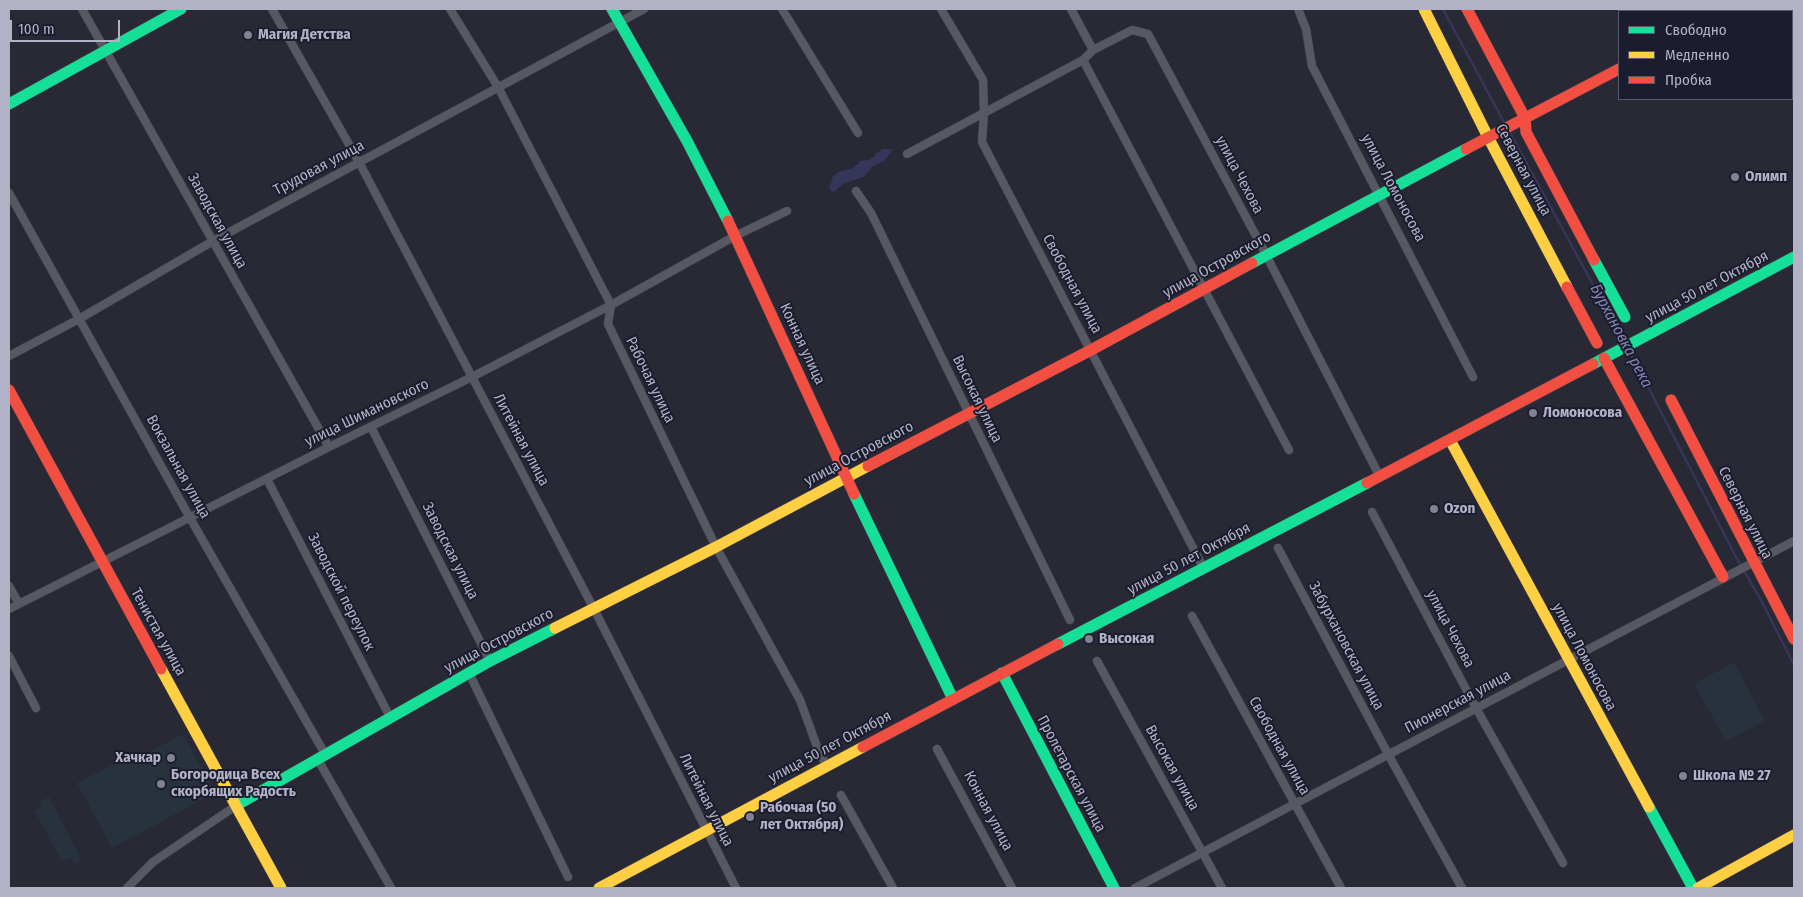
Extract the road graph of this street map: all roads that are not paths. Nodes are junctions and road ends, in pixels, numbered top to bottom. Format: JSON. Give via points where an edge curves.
{"nodes":[{"id":1,"x":82,"y":9,"type":"edge"},
{"id":2,"x":181,"y":9,"type":"edge"},
{"id":3,"x":272,"y":9,"type":"edge"},
{"id":4,"x":450,"y":9,"type":"edge"},
{"id":5,"x":612,"y":9,"type":"edge"},
{"id":6,"x":644,"y":9,"type":"edge"},
{"id":7,"x":782,"y":9,"type":"edge"},
{"id":8,"x":941,"y":9,"type":"edge"},
{"id":9,"x":1071,"y":9,"type":"edge"},
{"id":10,"x":1298,"y":9,"type":"edge"},
{"id":11,"x":1424,"y":9,"type":"edge"},
{"id":12,"x":1467,"y":9,"type":"edge"},
{"id":13,"x":620,"y":22,"type":"junction"},
{"id":14,"x":1093,"y":50,"type":"junction"},
{"id":15,"x":106,"y":52,"type":"junction"},
{"id":16,"x":1083,"y":60,"type":"junction"},
{"id":17,"x":1618,"y":70,"type":"edge"},
{"id":18,"x":498,"y":87,"type":"junction"},
{"id":19,"x":9,"y":104,"type":"edge"},
{"id":20,"x":984,"y":113,"type":"junction"},
{"id":21,"x":1522,"y":120,"type":"junction"},
{"id":22,"x":858,"y":133,"type":"dead end"},
{"id":23,"x":1488,"y":137,"type":"junction"},
{"id":24,"x":907,"y":154,"type":"dead end"},
{"id":25,"x":359,"y":162,"type":"junction"},
{"id":26,"x":856,"y":191,"type":"dead end"},
{"id":27,"x":9,"y":193,"type":"edge"},
{"id":28,"x":1380,"y":195,"type":"junction"},
{"id":29,"x":787,"y":211,"type":"dead end"},
{"id":30,"x":735,"y":236,"type":"junction"},
{"id":31,"x":213,"y":241,"type":"junction"},
{"id":32,"x":1266,"y":255,"type":"junction"},
{"id":33,"x":1794,"y":257,"type":"edge"},
{"id":34,"x":1204,"y":289,"type":"junction"},
{"id":35,"x":610,"y":305,"type":"junction"},
{"id":36,"x":1625,"y":317,"type":"dead end"},
{"id":37,"x":79,"y":319,"type":"junction"},
{"id":38,"x":1597,"y":343,"type":"dead end"},
{"id":39,"x":1091,"y":350,"type":"junction"},
{"id":40,"x":9,"y":356,"type":"edge"},
{"id":41,"x":1604,"y":358,"type":"junction"},
{"id":42,"x":472,"y":377,"type":"junction"},
{"id":43,"x":1473,"y":377,"type":"dead end"},
{"id":44,"x":9,"y":390,"type":"edge"},
{"id":45,"x":1671,"y":400,"type":"dead end"},
{"id":46,"x":968,"y":413,"type":"junction"},
{"id":47,"x":371,"y":427,"type":"junction"},
{"id":48,"x":1450,"y":440,"type":"junction"},
{"id":49,"x":329,"y":447,"type":"junction"},
{"id":50,"x":1288,"y":450,"type":"dead end"},
{"id":51,"x":1380,"y":476,"type":"junction"},
{"id":52,"x":847,"y":478,"type":"junction"},
{"id":53,"x":267,"y":479,"type":"junction"},
{"id":54,"x":1372,"y":512,"type":"dead end"},
{"id":55,"x":190,"y":518,"type":"junction"},
{"id":56,"x":1794,"y":540,"type":"edge"},
{"id":57,"x":716,"y":547,"type":"junction"},
{"id":58,"x":1278,"y":548,"type":"dead end"},
{"id":59,"x":102,"y":562,"type":"junction"},
{"id":60,"x":1753,"y":562,"type":"junction"},
{"id":61,"x":1204,"y":569,"type":"junction"},
{"id":62,"x":1723,"y":578,"type":"junction"},
{"id":63,"x":9,"y":586,"type":"edge"},
{"id":64,"x":19,"y":604,"type":"junction"},
{"id":65,"x":9,"y":609,"type":"edge"},
{"id":66,"x":594,"y":609,"type":"junction"},
{"id":67,"x":1192,"y":616,"type":"dead end"},
{"id":68,"x":1070,"y":620,"type":"dead end"},
{"id":69,"x":1794,"y":639,"type":"edge"},
{"id":70,"x":9,"y":656,"type":"edge"},
{"id":71,"x":1568,"y":659,"type":"junction"},
{"id":72,"x":490,"y":661,"type":"junction"},
{"id":73,"x":1097,"y":662,"type":"dead end"},
{"id":74,"x":469,"y":673,"type":"junction"},
{"id":75,"x":1002,"y":673,"type":"junction"},
{"id":76,"x":953,"y":699,"type":"junction"},
{"id":77,"x":36,"y":708,"type":"dead end"},
{"id":78,"x":1476,"y":708,"type":"junction"},
{"id":79,"x":390,"y":717,"type":"junction"},
{"id":80,"x":937,"y":748,"type":"dead end"},
{"id":81,"x":1388,"y":754,"type":"junction"},
{"id":82,"x":321,"y":756,"type":"junction"},
{"id":83,"x":827,"y":766,"type":"junction"},
{"id":84,"x":841,"y":795,"type":"dead end"},
{"id":85,"x":1295,"y":804,"type":"junction"},
{"id":86,"x":236,"y":805,"type":"junction"},
{"id":87,"x":706,"y":831,"type":"junction"},
{"id":88,"x":1794,"y":835,"type":"edge"},
{"id":89,"x":1203,"y":852,"type":"junction"},
{"id":90,"x":1563,"y":863,"type":"dead end"},
{"id":91,"x":568,"y":877,"type":"dead end"},
{"id":92,"x":127,"y":888,"type":"edge"},
{"id":93,"x":281,"y":888,"type":"edge"},
{"id":94,"x":391,"y":888,"type":"edge"},
{"id":95,"x":599,"y":888,"type":"edge"},
{"id":96,"x":736,"y":888,"type":"edge"},
{"id":97,"x":893,"y":888,"type":"edge"},
{"id":98,"x":1012,"y":888,"type":"edge"},
{"id":99,"x":1114,"y":888,"type":"edge"},
{"id":100,"x":1135,"y":888,"type":"edge"},
{"id":101,"x":1222,"y":888,"type":"edge"},
{"id":102,"x":1341,"y":888,"type":"edge"},
{"id":103,"x":1462,"y":888,"type":"edge"},
{"id":104,"x":1693,"y":888,"type":"edge"},
{"id":105,"x":1698,"y":888,"type":"edge"}],
"edges":[{"from":1,"to":15,"type":"street","name":"Заводская улица"},
{"from":2,"to":15,"type":"street"},
{"from":3,"to":25,"type":"street","name":"Литейная улица"},
{"from":4,"to":18,"type":"street","name":"Рабочая улица"},
{"from":5,"to":13,"type":"street","name":"Конная улица"},
{"from":6,"to":13,"type":"street","name":"Трудовая улица"},
{"from":7,"to":22,"type":"street"},
{"from":8,"to":20,"type":"street","name":"Свободная улица","via":[[983,80]]},
{"from":9,"to":14,"type":"street"},
{"from":10,"to":28,"type":"street","name":"улица Ломоносова","via":[[1306,29],[1312,66]]},
{"from":11,"to":23,"type":"street","name":"Северная улица"},
{"from":12,"to":21,"type":"street"},
{"from":13,"to":18,"type":"street","name":"Трудовая улица"},
{"from":13,"to":30,"type":"street","name":"Конная улица","via":[[687,141]]},
{"from":14,"to":16,"type":"street","name":"улица Чехова"},
{"from":14,"to":32,"type":"street","name":"улица Чехова","via":[[1132,30],[1148,34]]},
{"from":15,"to":19,"type":"street"},
{"from":15,"to":31,"type":"street","name":"Заводская улица"},
{"from":16,"to":20,"type":"street","name":"улица Чехова"},
{"from":16,"to":34,"type":"street"},
{"from":17,"to":21,"type":"street","name":"улица Островского"},
{"from":18,"to":25,"type":"street","name":"Трудовая улица"},
{"from":18,"to":35,"type":"street","name":"Рабочая улица"},
{"from":20,"to":24,"type":"street","name":"улица Чехова"},
{"from":20,"to":39,"type":"street","name":"Свободная улица","via":[[982,142]]},
{"from":21,"to":23,"type":"street","name":"улица Островского"},
{"from":21,"to":36,"type":"street"},
{"from":23,"to":28,"type":"street","name":"улица Островского"},
{"from":23,"to":38,"type":"street","name":"Северная улица"},
{"from":25,"to":31,"type":"street","name":"Трудовая улица"},
{"from":25,"to":42,"type":"street","name":"Литейная улица"},
{"from":26,"to":46,"type":"street","name":"Высокая улица","via":[[871,213]]},
{"from":27,"to":37,"type":"street","name":"Вокзальная улица"},
{"from":28,"to":32,"type":"street","name":"улица Островского"},
{"from":28,"to":43,"type":"street","name":"улица Ломоносова"},
{"from":29,"to":30,"type":"street","name":"улица Шимановского"},
{"from":30,"to":35,"type":"street","name":"улица Шимановского"},
{"from":30,"to":52,"type":"street","name":"Конная улица"},
{"from":31,"to":37,"type":"street","name":"Трудовая улица"},
{"from":31,"to":49,"type":"street","name":"Заводская улица"},
{"from":32,"to":34,"type":"street","name":"улица Островского"},
{"from":32,"to":51,"type":"street","name":"улица Чехова"},
{"from":33,"to":41,"type":"street","name":"улица 50 лет Октября"},
{"from":34,"to":39,"type":"street","name":"улица Островского"},
{"from":34,"to":50,"type":"street"},
{"from":35,"to":42,"type":"street","name":"улица Шимановского"},
{"from":35,"to":57,"type":"street","name":"Рабочая улица","via":[[608,324]]},
{"from":37,"to":40,"type":"street","name":"Трудовая улица"},
{"from":37,"to":55,"type":"street","name":"Вокзальная улица"},
{"from":39,"to":46,"type":"street","name":"улица Островского"},
{"from":39,"to":61,"type":"street","name":"Свободная улица"},
{"from":41,"to":48,"type":"street","name":"улица 50 лет Октября"},
{"from":41,"to":62,"type":"street"},
{"from":42,"to":47,"type":"street","name":"улица Шимановского"},
{"from":42,"to":66,"type":"street","name":"Литейная улица"},
{"from":44,"to":59,"type":"street","name":"Тенистая улица"},
{"from":45,"to":60,"type":"street","name":"Северная улица"},
{"from":46,"to":52,"type":"street","name":"улица Островского"},
{"from":46,"to":68,"type":"street","name":"Высокая улица"},
{"from":47,"to":49,"type":"street","name":"улица Шимановского"},
{"from":47,"to":72,"type":"street","name":"Заводская улица"},
{"from":48,"to":51,"type":"street","name":"улица 50 лет Октября"},
{"from":48,"to":71,"type":"street","name":"улица Ломоносова"},
{"from":49,"to":53,"type":"street","name":"улица Шимановского"},
{"from":51,"to":61,"type":"street","name":"улица 50 лет Октября"},
{"from":52,"to":57,"type":"street","name":"улица Островского"},
{"from":52,"to":76,"type":"street","name":"Конная улица"},
{"from":53,"to":55,"type":"street","name":"улица Шимановского"},
{"from":53,"to":79,"type":"street","name":"Заводской переулок"},
{"from":54,"to":78,"type":"street","name":"улица Чехова"},
{"from":55,"to":59,"type":"street","name":"улица Шимановского"},
{"from":55,"to":82,"type":"street","name":"Вокзальная улица"},
{"from":56,"to":60,"type":"street","name":"Пионерская улица"},
{"from":57,"to":66,"type":"street","name":"улица Островского"},
{"from":57,"to":83,"type":"street","name":"Рабочая улица","via":[[800,700]]},
{"from":58,"to":81,"type":"street","name":"Забурхановская улица"},
{"from":59,"to":64,"type":"street","name":"улица Шимановского"},
{"from":59,"to":86,"type":"street","name":"Тенистая улица"},
{"from":60,"to":62,"type":"street","name":"Пионерская улица"},
{"from":60,"to":69,"type":"street","name":"Северная улица"},
{"from":61,"to":75,"type":"street","name":"улица 50 лет Октября"},
{"from":62,"to":71,"type":"street","name":"Пионерская улица"},
{"from":63,"to":64,"type":"street"},
{"from":64,"to":65,"type":"street","name":"улица Шимановского"},
{"from":66,"to":72,"type":"street","name":"улица Островского"},
{"from":66,"to":87,"type":"street","name":"Литейная улица"},
{"from":67,"to":85,"type":"street","name":"Свободная улица"},
{"from":70,"to":77,"type":"street"},
{"from":71,"to":78,"type":"street","name":"Пионерская улица"},
{"from":71,"to":104,"type":"street","name":"улица Ломоносова"},
{"from":72,"to":74,"type":"street","name":"улица Островского"},
{"from":73,"to":89,"type":"street","name":"Высокая улица"},
{"from":74,"to":79,"type":"street","name":"улица Островского"},
{"from":74,"to":91,"type":"street"},
{"from":75,"to":76,"type":"street","name":"улица 50 лет Октября"},
{"from":75,"to":99,"type":"street","name":"Пролетарская улица"},
{"from":76,"to":83,"type":"street","name":"улица 50 лет Октября"},
{"from":78,"to":81,"type":"street","name":"Пионерская улица"},
{"from":78,"to":90,"type":"street","name":"улица Чехова"},
{"from":79,"to":82,"type":"street","name":"улица Островского"},
{"from":80,"to":98,"type":"street","name":"Конная улица"},
{"from":81,"to":85,"type":"street","name":"Пионерская улица"},
{"from":81,"to":103,"type":"street","name":"Забурхановская улица"},
{"from":82,"to":86,"type":"street","name":"улица Островского"},
{"from":82,"to":94,"type":"street","name":"Вокзальная улица"},
{"from":83,"to":87,"type":"street","name":"улица 50 лет Октября"},
{"from":84,"to":97,"type":"street"},
{"from":85,"to":89,"type":"street","name":"Пионерская улица"},
{"from":85,"to":102,"type":"street","name":"Свободная улица"},
{"from":86,"to":92,"type":"street","name":"улица Островского","via":[[153,862]]},
{"from":86,"to":93,"type":"street","name":"Тенистая улица"},
{"from":87,"to":95,"type":"street","name":"улица 50 лет Октября"},
{"from":87,"to":96,"type":"street","name":"Литейная улица"},
{"from":88,"to":105,"type":"street"},
{"from":89,"to":100,"type":"street","name":"Пионерская улица"},
{"from":89,"to":101,"type":"street","name":"Высокая улица"}]}
